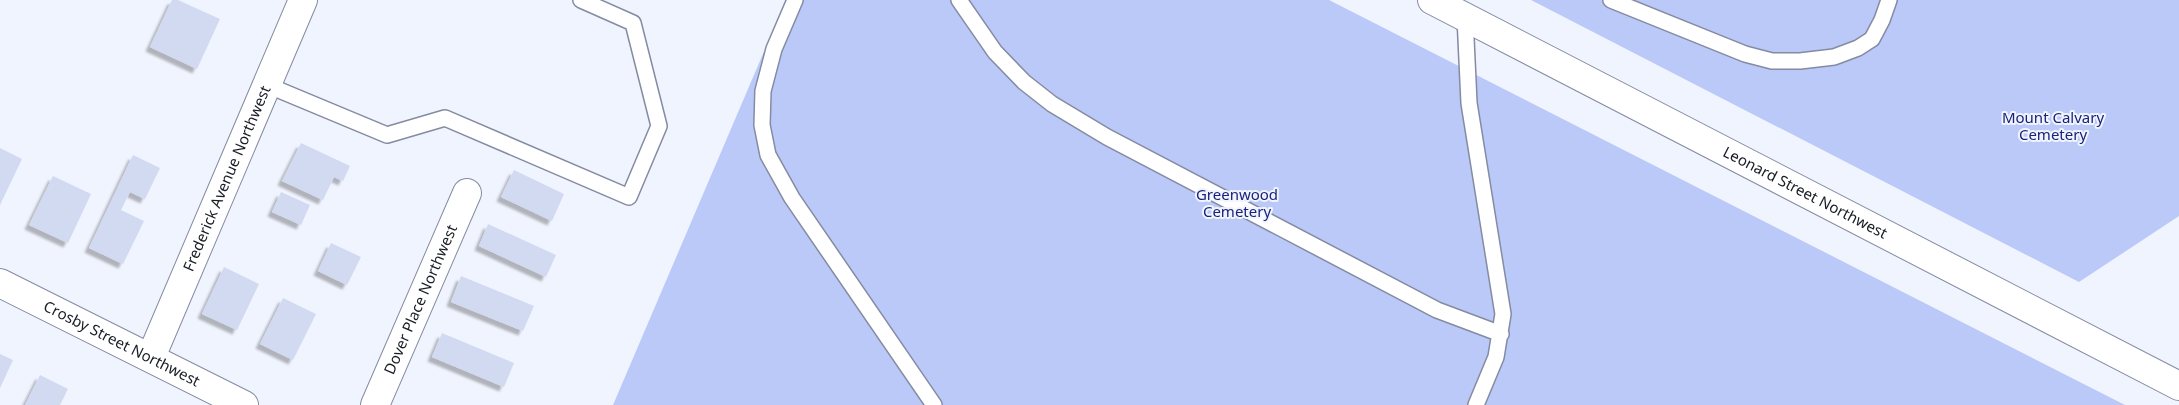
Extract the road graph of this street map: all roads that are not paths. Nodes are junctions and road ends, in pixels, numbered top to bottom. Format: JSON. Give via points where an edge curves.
{"nodes":[{"id":1,"x":303,"y":0,"type":"edge"},
{"id":2,"x":581,"y":0,"type":"edge"},
{"id":3,"x":795,"y":0,"type":"edge"},
{"id":4,"x":959,"y":0,"type":"edge"},
{"id":5,"x":1432,"y":0,"type":"edge"},
{"id":6,"x":1611,"y":0,"type":"edge"},
{"id":7,"x":1888,"y":0,"type":"edge"},
{"id":8,"x":1465,"y":17,"type":"junction"},
{"id":9,"x":267,"y":85,"type":"junction"},
{"id":10,"x":467,"y":193,"type":"dead end"},
{"id":11,"x":0,"y":283,"type":"edge"},
{"id":12,"x":1501,"y":334,"type":"junction"},
{"id":13,"x":151,"y":357,"type":"junction"},
{"id":14,"x":2179,"y":386,"type":"edge"},
{"id":15,"x":244,"y":405,"type":"edge"},
{"id":16,"x":375,"y":405,"type":"edge"},
{"id":17,"x":934,"y":405,"type":"edge"},
{"id":18,"x":1476,"y":405,"type":"edge"}],
"edges":[{"from":1,"to":9,"type":"street","name":"Frederick Avenue Northwest"},
{"from":2,"to":9,"type":"lane","via":[[633,23],[659,126],[629,197],[445,118],[387,135]]},
{"from":3,"to":17,"type":"lane","via":[[774,49],[763,91],[762,125],[768,155],[792,198]]},
{"from":4,"to":12,"type":"lane","via":[[995,52],[1024,82],[1052,104],[1116,142],[1437,310]]},
{"from":5,"to":8,"type":"street","name":"Leonard Street Northwest"},
{"from":6,"to":7,"type":"lane","via":[[1746,54],[1772,61],[1834,57],[1858,48],[1872,39]]},
{"from":8,"to":12,"type":"lane","via":[[1469,103],[1503,314]]},
{"from":8,"to":14,"type":"street","name":"Leonard Street Northwest"},
{"from":9,"to":13,"type":"street","name":"Frederick Avenue Northwest"},
{"from":10,"to":16,"type":"street","name":"Dover Place Northwest"},
{"from":11,"to":13,"type":"street","name":"Crosby Street Northwest"},
{"from":12,"to":18,"type":"lane","via":[[1496,357]]},
{"from":13,"to":15,"type":"street","name":"Crosby Street Northwest"}]}
